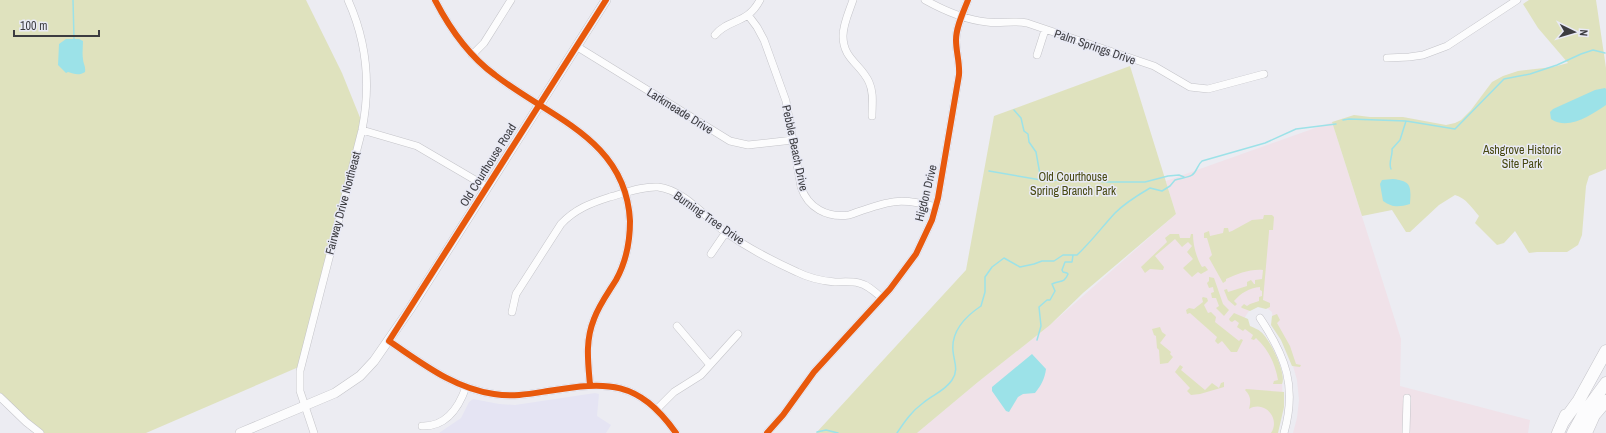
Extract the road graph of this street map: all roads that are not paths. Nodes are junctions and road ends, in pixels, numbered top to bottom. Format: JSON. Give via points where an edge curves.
{"nodes":[{"id":1,"x":348,"y":0,"type":"edge"},
{"id":2,"x":435,"y":0,"type":"edge"},
{"id":3,"x":511,"y":0,"type":"edge"},
{"id":4,"x":606,"y":0,"type":"edge"},
{"id":5,"x":760,"y":0,"type":"edge"},
{"id":6,"x":853,"y":0,"type":"edge"},
{"id":7,"x":925,"y":0,"type":"edge"},
{"id":8,"x":968,"y":0,"type":"edge"},
{"id":9,"x":1517,"y":0,"type":"edge"},
{"id":10,"x":748,"y":15,"type":"junction"},
{"id":11,"x":962,"y":16,"type":"junction"},
{"id":12,"x":1045,"y":30,"type":"junction"},
{"id":13,"x":715,"y":35,"type":"dead end"},
{"id":14,"x":576,"y":46,"type":"junction"},
{"id":15,"x":472,"y":55,"type":"junction"},
{"id":16,"x":1037,"y":55,"type":"dead end"},
{"id":17,"x":1387,"y":58,"type":"dead end"},
{"id":18,"x":1264,"y":74,"type":"dead end"},
{"id":19,"x":539,"y":105,"type":"junction"},
{"id":20,"x":872,"y":116,"type":"dead end"},
{"id":21,"x":362,"y":130,"type":"junction"},
{"id":22,"x":793,"y":140,"type":"junction"},
{"id":23,"x":487,"y":187,"type":"junction"},
{"id":24,"x":624,"y":193,"type":"junction"},
{"id":25,"x":936,"y":207,"type":"junction"},
{"id":26,"x":726,"y":232,"type":"junction"},
{"id":27,"x":711,"y":254,"type":"dead end"},
{"id":28,"x":882,"y":298,"type":"junction"},
{"id":29,"x":512,"y":312,"type":"dead end"},
{"id":30,"x":1260,"y":318,"type":"dead end"},
{"id":31,"x":677,"y":326,"type":"dead end"},
{"id":32,"x":738,"y":334,"type":"dead end"},
{"id":33,"x":389,"y":341,"type":"junction"},
{"id":34,"x":1606,"y":351,"type":"edge"},
{"id":35,"x":710,"y":365,"type":"junction"},
{"id":36,"x":1606,"y":382,"type":"edge"},
{"id":37,"x":590,"y":385,"type":"junction"},
{"id":38,"x":466,"y":387,"type":"junction"},
{"id":39,"x":0,"y":397,"type":"edge"},
{"id":40,"x":1407,"y":398,"type":"dead end"},
{"id":41,"x":1606,"y":401,"type":"edge"},
{"id":42,"x":305,"y":406,"type":"junction"},
{"id":43,"x":657,"y":409,"type":"junction"},
{"id":44,"x":422,"y":426,"type":"dead end"},
{"id":45,"x":1560,"y":428,"type":"edge"},
{"id":46,"x":1578,"y":431,"type":"edge"},
{"id":47,"x":40,"y":433,"type":"edge"},
{"id":48,"x":240,"y":433,"type":"edge"},
{"id":49,"x":314,"y":433,"type":"edge"},
{"id":50,"x":676,"y":433,"type":"edge"},
{"id":51,"x":767,"y":433,"type":"edge"},
{"id":52,"x":1284,"y":433,"type":"edge"},
{"id":53,"x":1406,"y":433,"type":"edge"}],
"edges":[{"from":1,"to":21,"type":"street","name":"Fairway Drive Northeast","via":[[360,31],[367,67],[367,99]]},
{"from":2,"to":15,"type":"street","via":[[452,29]]},
{"from":3,"to":15,"type":"street","via":[[484,43]]},
{"from":4,"to":14,"type":"street","name":"Old Courthouse Road"},
{"from":5,"to":10,"type":"street"},
{"from":6,"to":20,"type":"street","via":[[844,27],[844,43],[849,57],[865,74],[870,85],[873,98]]},
{"from":7,"to":11,"type":"street","name":"Palm Springs Drive"},
{"from":8,"to":11,"type":"street","name":"Higdon Drive"},
{"from":9,"to":17,"type":"street","via":[[1447,46],[1416,56]]},
{"from":10,"to":13,"type":"street","via":[[724,27]]},
{"from":10,"to":22,"type":"street","name":"Pebble Beach Drive","via":[[764,40],[781,87]]},
{"from":11,"to":12,"type":"street","name":"Palm Springs Drive","via":[[987,22],[1017,21]]},
{"from":11,"to":25,"type":"street","name":"Higdon Drive","via":[[956,39],[959,75]]},
{"from":12,"to":16,"type":"street"},
{"from":12,"to":18,"type":"street","name":"Palm Springs Drive","via":[[1154,66],[1190,87],[1208,89]]},
{"from":14,"to":19,"type":"street","name":"Old Courthouse Road"},
{"from":14,"to":22,"type":"street","name":"Larkmeade Drive","via":[[730,141],[758,145]]},
{"from":15,"to":19,"type":"street","via":[[493,74]]},
{"from":19,"to":23,"type":"street","name":"Old Courthouse Road"},
{"from":19,"to":24,"type":"street","via":[[595,143],[618,174]]},
{"from":21,"to":23,"type":"street","via":[[417,146]]},
{"from":21,"to":42,"type":"street","name":"Fairway Drive Northeast","via":[[300,371],[299,385]]},
{"from":22,"to":25,"type":"street","name":"Pebble Beach Drive","via":[[803,193],[812,205],[827,214],[849,215],[883,203],[904,200]]},
{"from":23,"to":33,"type":"street","name":"Old Courthouse Road"},
{"from":24,"to":26,"type":"street","name":"Burning Tree Drive","via":[[649,187],[666,189],[679,195]]},
{"from":24,"to":29,"type":"street","name":"Burning Tree Drive","via":[[582,206],[561,224],[516,294]]},
{"from":24,"to":37,"type":"street","via":[[629,209],[628,244],[621,268],[598,308],[591,326],[587,355]]},
{"from":25,"to":28,"type":"street","name":"Higdon Drive","via":[[916,254]]},
{"from":26,"to":27,"type":"street"},
{"from":26,"to":28,"type":"street","name":"Burning Tree Drive","via":[[800,274],[823,281],[860,283]]},
{"from":28,"to":51,"type":"street","name":"Higdon Drive","via":[[814,372]]},
{"from":30,"to":52,"type":"street","via":[[1279,349],[1288,373],[1290,400]]},
{"from":31,"to":35,"type":"street"},
{"from":32,"to":35,"type":"street"},
{"from":33,"to":38,"type":"street","via":[[440,374]]},
{"from":33,"to":42,"type":"street","name":"Old Courthouse Road","via":[[369,367],[352,383],[330,396]]},
{"from":34,"to":45,"type":"highway"},
{"from":35,"to":43,"type":"street"},
{"from":36,"to":46,"type":"highway","via":[[1592,402]]},
{"from":37,"to":38,"type":"street","via":[[513,396]]},
{"from":37,"to":43,"type":"street","via":[[628,391]]},
{"from":38,"to":44,"type":"street","via":[[452,413],[439,423]]},
{"from":39,"to":47,"type":"street"},
{"from":40,"to":53,"type":"street"},
{"from":41,"to":46,"type":"highway"},
{"from":42,"to":48,"type":"street","name":"Old Courthouse Road"},
{"from":42,"to":49,"type":"street","name":"Fairway Drive Northeast"},
{"from":43,"to":50,"type":"street"}]}
